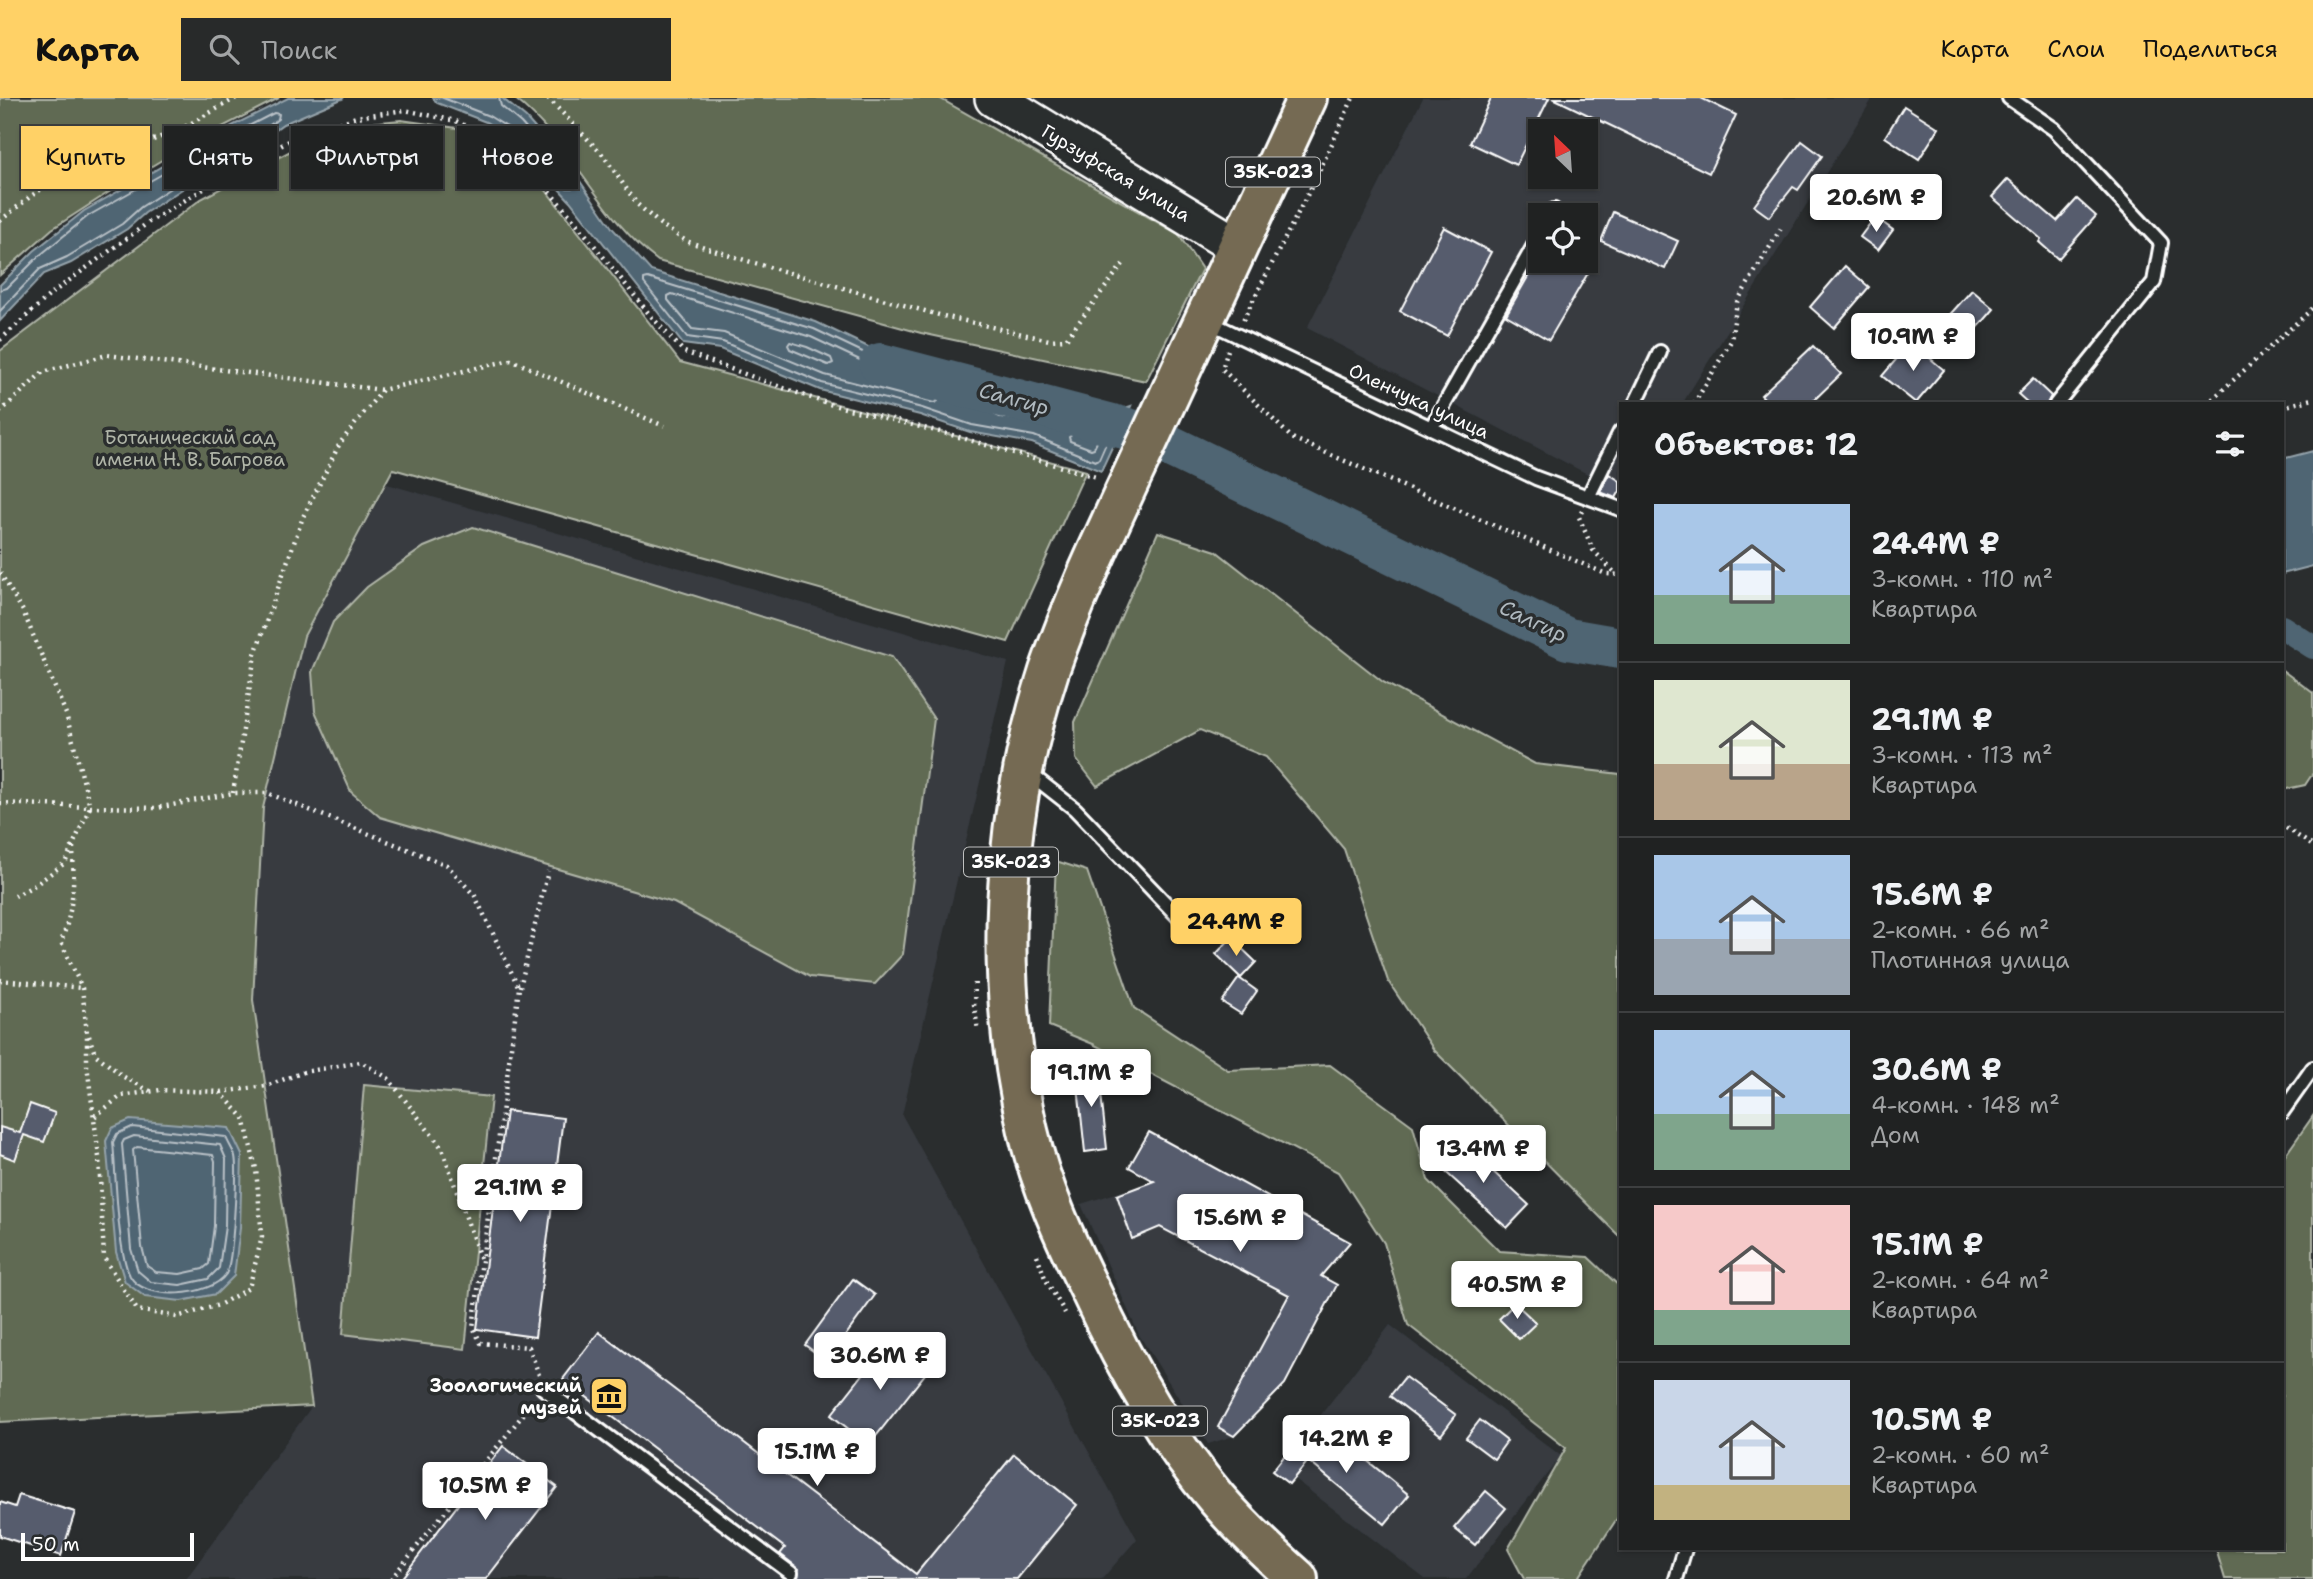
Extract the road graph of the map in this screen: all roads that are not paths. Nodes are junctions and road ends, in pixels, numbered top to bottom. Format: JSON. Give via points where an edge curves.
{"nodes":[{"id":1,"x":994,"y":98,"type":"edge"},
{"id":2,"x":1307,"y":98,"type":"edge"},
{"id":3,"x":2009,"y":98,"type":"edge"},
{"id":4,"x":1238,"y":247,"type":"junction"},
{"id":5,"x":1528,"y":255,"type":"edge"},
{"id":6,"x":1223,"y":334,"type":"junction"},
{"id":7,"x":1660,"y":352,"type":"dead end"},
{"id":8,"x":1635,"y":402,"type":"edge"},
{"id":9,"x":2058,"y":402,"type":"edge"},
{"id":10,"x":1431,"y":428,"type":"junction"},
{"id":11,"x":1619,"y":434,"type":"edge"},
{"id":12,"x":1588,"y":496,"type":"junction"},
{"id":13,"x":1619,"y":509,"type":"edge"},
{"id":14,"x":1023,"y":769,"type":"junction"},
{"id":15,"x":1195,"y":934,"type":"dead end"},
{"id":16,"x":2313,"y":1068,"type":"edge"},
{"id":17,"x":2284,"y":1109,"type":"edge"},
{"id":18,"x":543,"y":1388,"type":"road end"},
{"id":19,"x":1685,"y":1550,"type":"edge"},
{"id":20,"x":791,"y":1573,"type":"dead end"},
{"id":21,"x":1298,"y":1579,"type":"edge"},
{"id":22,"x":1676,"y":1579,"type":"edge"}],
"edges":[{"from":1,"to":4,"type":"main road","name":"Гурзуфская улица"},
{"from":2,"to":4,"type":"main road","number":"35К-023"},
{"from":3,"to":9,"type":"lane","via":[[2054,129],[2161,243],[2154,282]]},
{"from":4,"to":6,"type":"main road","number":"35К-023"},
{"from":5,"to":10,"type":"lane"},
{"from":6,"to":10,"type":"lane","name":"Оленчука улица"},
{"from":6,"to":14,"type":"main road","number":"35К-023","via":[[1163,409],[1109,496],[1083,586],[1050,670]]},
{"from":7,"to":8,"type":"lane"},
{"from":10,"to":12,"type":"lane","name":"Оленчука улица","via":[[1536,478]]},
{"from":11,"to":12,"type":"lane"},
{"from":12,"to":13,"type":"lane","name":"Оленчука улица"},
{"from":14,"to":15,"type":"lane","via":[[1075,809]]},
{"from":14,"to":21,"type":"main road","number":"35К-023","via":[[1006,921],[1008,1004],[1028,1132],[1045,1188],[1050,1244],[1164,1429],[1217,1499]]},
{"from":16,"to":17,"type":"lane"},
{"from":18,"to":20,"type":"lane"},
{"from":19,"to":22,"type":"lane"}]}
